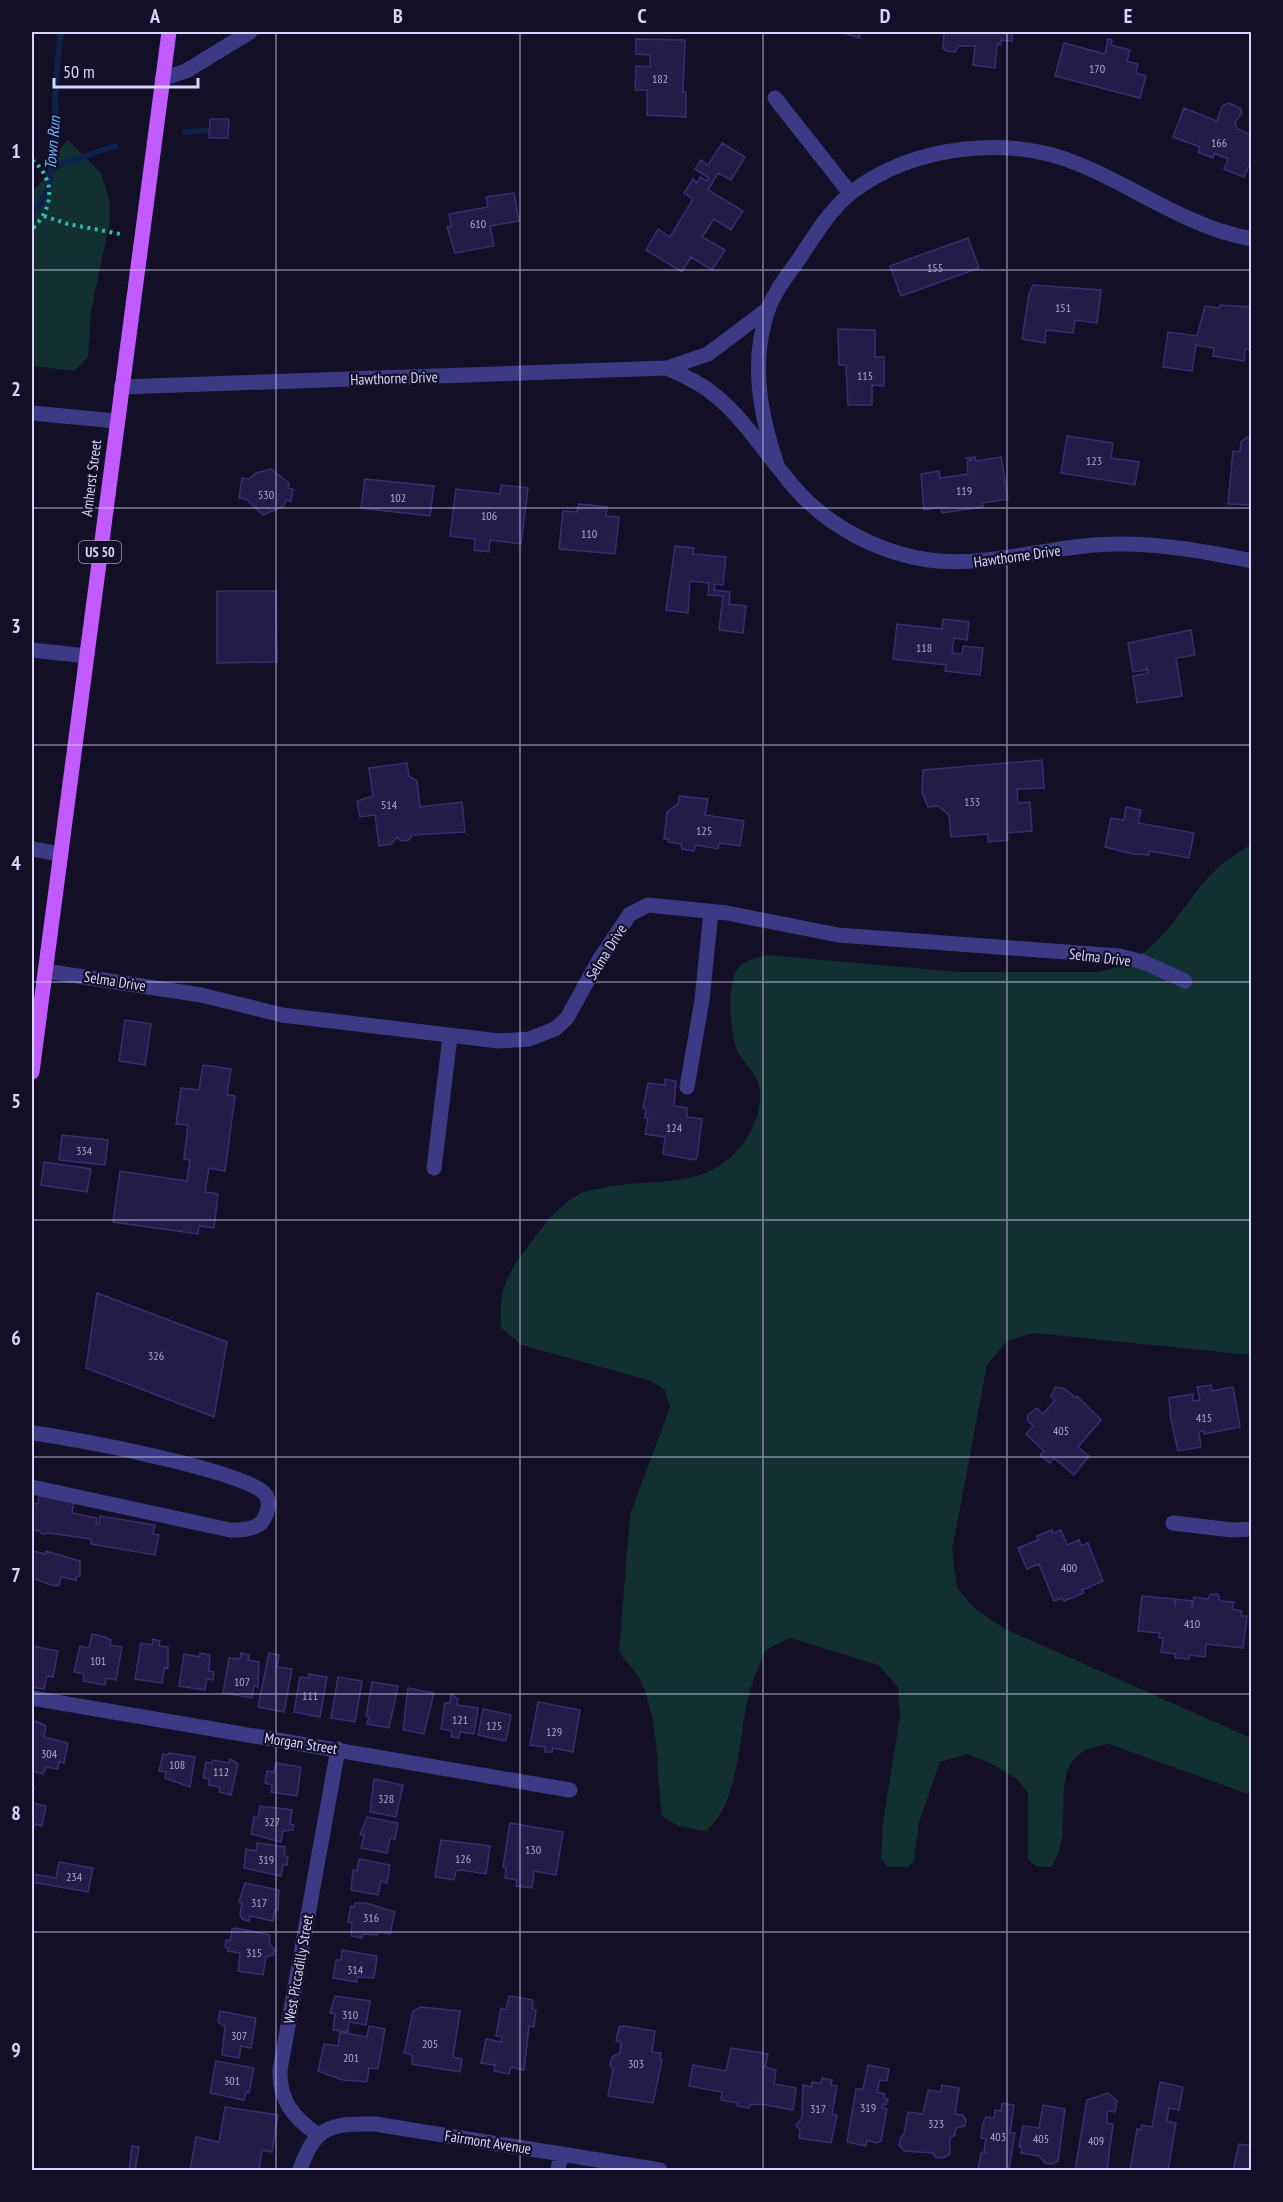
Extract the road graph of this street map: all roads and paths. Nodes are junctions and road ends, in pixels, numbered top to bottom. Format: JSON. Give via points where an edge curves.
{"nodes":[{"id":1,"x":169,"y":32,"type":"edge"},
{"id":2,"x":250,"y":32,"type":"edge"},
{"id":3,"x":162,"y":79,"type":"junction"},
{"id":4,"x":775,"y":98,"type":"dead end"},
{"id":5,"x":32,"y":160,"type":"edge"},
{"id":6,"x":850,"y":193,"type":"junction"},
{"id":7,"x":44,"y":216,"type":"junction"},
{"id":8,"x":32,"y":229,"type":"edge"},
{"id":9,"x":120,"y":234,"type":"dead end"},
{"id":10,"x":1251,"y":239,"type":"edge"},
{"id":11,"x":769,"y":308,"type":"junction"},
{"id":12,"x":667,"y":368,"type":"junction"},
{"id":13,"x":121,"y":387,"type":"junction"},
{"id":14,"x":32,"y":413,"type":"edge"},
{"id":15,"x":116,"y":421,"type":"junction"},
{"id":16,"x":777,"y":465,"type":"junction"},
{"id":17,"x":1251,"y":561,"type":"edge"},
{"id":18,"x":32,"y":650,"type":"edge"},
{"id":19,"x":87,"y":656,"type":"junction"},
{"id":20,"x":32,"y":849,"type":"edge"},
{"id":21,"x":61,"y":854,"type":"junction"},
{"id":22,"x":711,"y":912,"type":"junction"},
{"id":23,"x":45,"y":971,"type":"junction"},
{"id":24,"x":1185,"y":981,"type":"dead end"},
{"id":25,"x":450,"y":1036,"type":"junction"},
{"id":26,"x":32,"y":1072,"type":"edge"},
{"id":27,"x":687,"y":1087,"type":"dead end"},
{"id":28,"x":434,"y":1168,"type":"dead end"},
{"id":29,"x":32,"y":1433,"type":"edge"},
{"id":30,"x":32,"y":1487,"type":"edge"},
{"id":31,"x":1173,"y":1523,"type":"dead end"},
{"id":32,"x":1251,"y":1529,"type":"edge"},
{"id":33,"x":32,"y":1698,"type":"edge"},
{"id":34,"x":338,"y":1749,"type":"junction"},
{"id":35,"x":570,"y":1790,"type":"dead end"},
{"id":36,"x":318,"y":2135,"type":"junction"},
{"id":37,"x":561,"y":2154,"type":"junction"},
{"id":38,"x":300,"y":2170,"type":"edge"},
{"id":39,"x":558,"y":2170,"type":"edge"},
{"id":40,"x":660,"y":2170,"type":"edge"}],
"edges":[{"from":1,"to":3,"type":"main road","name":"Amherst Street","number":"US 50"},
{"from":2,"to":3,"type":"street","via":[[186,71]]},
{"from":3,"to":13,"type":"main road","name":"Amherst Street","number":"US 50"},
{"from":4,"to":6,"type":"street"},
{"from":5,"to":7,"type":"path","via":[[45,174],[50,198]]},
{"from":6,"to":10,"type":"street","name":"Hawthorne Drive","via":[[911,160],[973,149],[1030,150],[1080,164],[1177,213]]},
{"from":6,"to":11,"type":"street","name":"Hawthorne Drive","via":[[807,246]]},
{"from":7,"to":8,"type":"path"},
{"from":7,"to":9,"type":"path"},
{"from":11,"to":12,"type":"street","name":"Hawthorne Drive","via":[[708,354]]},
{"from":11,"to":16,"type":"street","name":"Hawthorne Drive","via":[[759,345],[759,399]]},
{"from":12,"to":13,"type":"street","name":"Hawthorne Drive"},
{"from":12,"to":16,"type":"street","name":"Hawthorne Drive","via":[[708,389],[742,421]]},
{"from":13,"to":15,"type":"main road","name":"Amherst Street","number":"US 50"},
{"from":14,"to":15,"type":"street"},
{"from":15,"to":19,"type":"main road","name":"Amherst Street","number":"US 50"},
{"from":16,"to":17,"type":"street","name":"Hawthorne Drive","via":[[794,488],[839,526],[893,552],[927,561],[960,564],[1116,544],[1162,546]]},
{"from":18,"to":19,"type":"street"},
{"from":19,"to":21,"type":"main road","name":"Amherst Street","number":"US 50"},
{"from":20,"to":21,"type":"street"},
{"from":21,"to":23,"type":"main road","name":"Amherst Street","number":"US 50"},
{"from":22,"to":24,"type":"street","name":"Selma Drive","via":[[838,935],[1119,956]]},
{"from":22,"to":25,"type":"street","name":"Selma Drive","via":[[668,905],[636,909],[599,960],[567,1018],[544,1035],[499,1041]]},
{"from":22,"to":27,"type":"street","via":[[702,1000]]},
{"from":23,"to":25,"type":"street","name":"Selma Drive","via":[[201,995],[282,1015]]},
{"from":23,"to":26,"type":"main road","name":"Amherst Street","number":"US 50"},
{"from":25,"to":28,"type":"street"},
{"from":29,"to":30,"type":"street","via":[[99,1444],[221,1475],[260,1489],[269,1506],[258,1525],[230,1530]]},
{"from":31,"to":32,"type":"street"},
{"from":33,"to":34,"type":"street","name":"Morgan Street"},
{"from":34,"to":35,"type":"street","name":"Morgan Street"},
{"from":34,"to":36,"type":"street","name":"West Piccadilly Street","via":[[280,2070],[283,2097],[292,2114]]},
{"from":36,"to":37,"type":"street","name":"Fairmont Avenue","via":[[354,2123],[375,2124]]},
{"from":36,"to":38,"type":"street","via":[[308,2146]]},
{"from":37,"to":39,"type":"street"},
{"from":37,"to":40,"type":"street","name":"Fairmont Avenue"}]}
